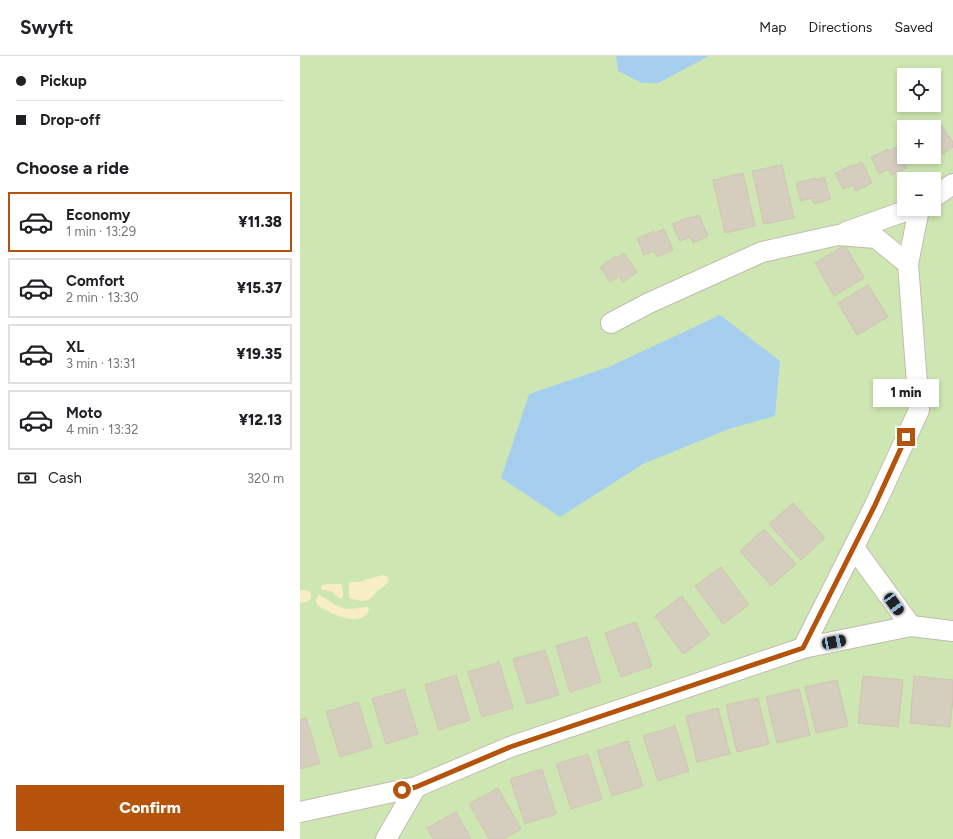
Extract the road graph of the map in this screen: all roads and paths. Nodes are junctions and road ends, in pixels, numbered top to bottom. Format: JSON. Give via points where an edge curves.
{"nodes":[{"id":1,"x":953,"y":184,"type":"edge"},
{"id":2,"x":941,"y":192,"type":"edge"},
{"id":3,"x":897,"y":214,"type":"edge"},
{"id":4,"x":918,"y":216,"type":"edge"},
{"id":5,"x":838,"y":235,"type":"junction"},
{"id":6,"x":908,"y":264,"type":"junction"},
{"id":7,"x":611,"y":323,"type":"dead end"},
{"id":8,"x":854,"y":548,"type":"junction"},
{"id":9,"x":911,"y":626,"type":"junction"},
{"id":10,"x":953,"y":631,"type":"edge"},
{"id":11,"x":803,"y":648,"type":"junction"},
{"id":12,"x":416,"y":787,"type":"junction"},
{"id":13,"x":300,"y":812,"type":"edge"},
{"id":14,"x":386,"y":839,"type":"edge"}],
"edges":[{"from":1,"to":2,"type":"street"},
{"from":3,"to":5,"type":"street"},
{"from":4,"to":6,"type":"street"},
{"from":5,"to":6,"type":"street","via":[[876,238]]},
{"from":5,"to":7,"type":"street","via":[[762,252]]},
{"from":6,"to":8,"type":"street","via":[[919,410]]},
{"from":8,"to":9,"type":"street"},
{"from":8,"to":11,"type":"street"},
{"from":9,"to":10,"type":"street"},
{"from":9,"to":11,"type":"street"},
{"from":11,"to":12,"type":"street","via":[[510,747]]},
{"from":12,"to":13,"type":"street"},
{"from":12,"to":14,"type":"street"}]}
